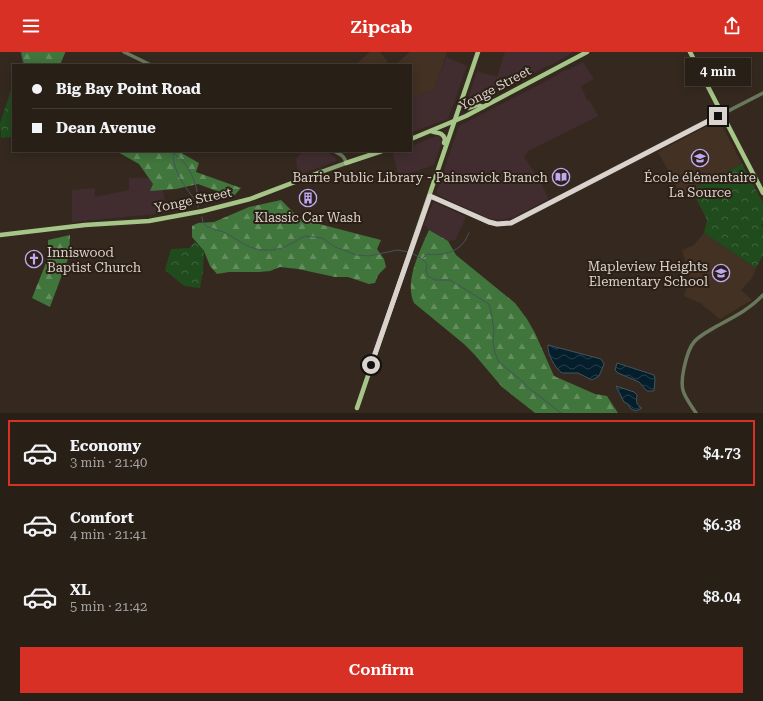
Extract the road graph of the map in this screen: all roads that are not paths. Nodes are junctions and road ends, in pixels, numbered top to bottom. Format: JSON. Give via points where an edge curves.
{"nodes":[{"id":1,"x":124,"y":52,"type":"edge"},
{"id":2,"x":478,"y":52,"type":"edge"},
{"id":3,"x":587,"y":52,"type":"edge"},
{"id":4,"x":690,"y":52,"type":"edge"},
{"id":5,"x":149,"y":64,"type":"edge"},
{"id":6,"x":763,"y":92,"type":"edge"},
{"id":7,"x":464,"y":94,"type":"junction"},
{"id":8,"x":483,"y":107,"type":"junction"},
{"id":9,"x":722,"y":114,"type":"junction"},
{"id":10,"x":454,"y":121,"type":"junction"},
{"id":11,"x":431,"y":131,"type":"junction"},
{"id":12,"x":412,"y":139,"type":"edge"},
{"id":13,"x":444,"y":150,"type":"junction"},
{"id":14,"x":336,"y":152,"type":"edge"},
{"id":15,"x":379,"y":152,"type":"edge"},
{"id":16,"x":346,"y":163,"type":"junction"},
{"id":17,"x":321,"y":172,"type":"joint"},
{"id":18,"x":763,"y":193,"type":"edge"},
{"id":19,"x":430,"y":196,"type":"junction"},
{"id":20,"x":0,"y":234,"type":"edge"},
{"id":21,"x":763,"y":295,"type":"edge"},
{"id":22,"x":356,"y":410,"type":"edge"},
{"id":23,"x":696,"y":413,"type":"edge"}],
"edges":[{"from":1,"to":5,"type":"street"},
{"from":2,"to":7,"type":"main road"},
{"from":3,"to":8,"type":"main road","name":"Yonge Street"},
{"from":4,"to":9,"type":"main road"},
{"from":6,"to":9,"type":"street"},
{"from":7,"to":8,"type":"main road","via":[[463,103],[466,107]]},
{"from":7,"to":10,"type":"main road"},
{"from":8,"to":10,"type":"main road","name":"Yonge Street"},
{"from":9,"to":18,"type":"main road"},
{"from":9,"to":19,"type":"street","via":[[511,223],[489,222]]},
{"from":10,"to":11,"type":"main road","name":"Yonge Street"},
{"from":10,"to":13,"type":"main road"},
{"from":11,"to":12,"type":"main road","name":"Yonge Street"},
{"from":11,"to":13,"type":"main road","via":[[439,132],[445,137]]},
{"from":13,"to":19,"type":"main road"},
{"from":14,"to":16,"type":"street","via":[[345,158]]},
{"from":15,"to":16,"type":"main road","name":"Yonge Street"},
{"from":16,"to":17,"type":"main road","name":"Yonge Street"},
{"from":17,"to":20,"type":"main road","name":"Yonge Street","via":[[257,196],[203,211],[149,221]]},
{"from":19,"to":22,"type":"main road"},
{"from":21,"to":23,"type":"street","via":[[755,304],[701,336],[691,346],[682,386],[684,395]]}]}
